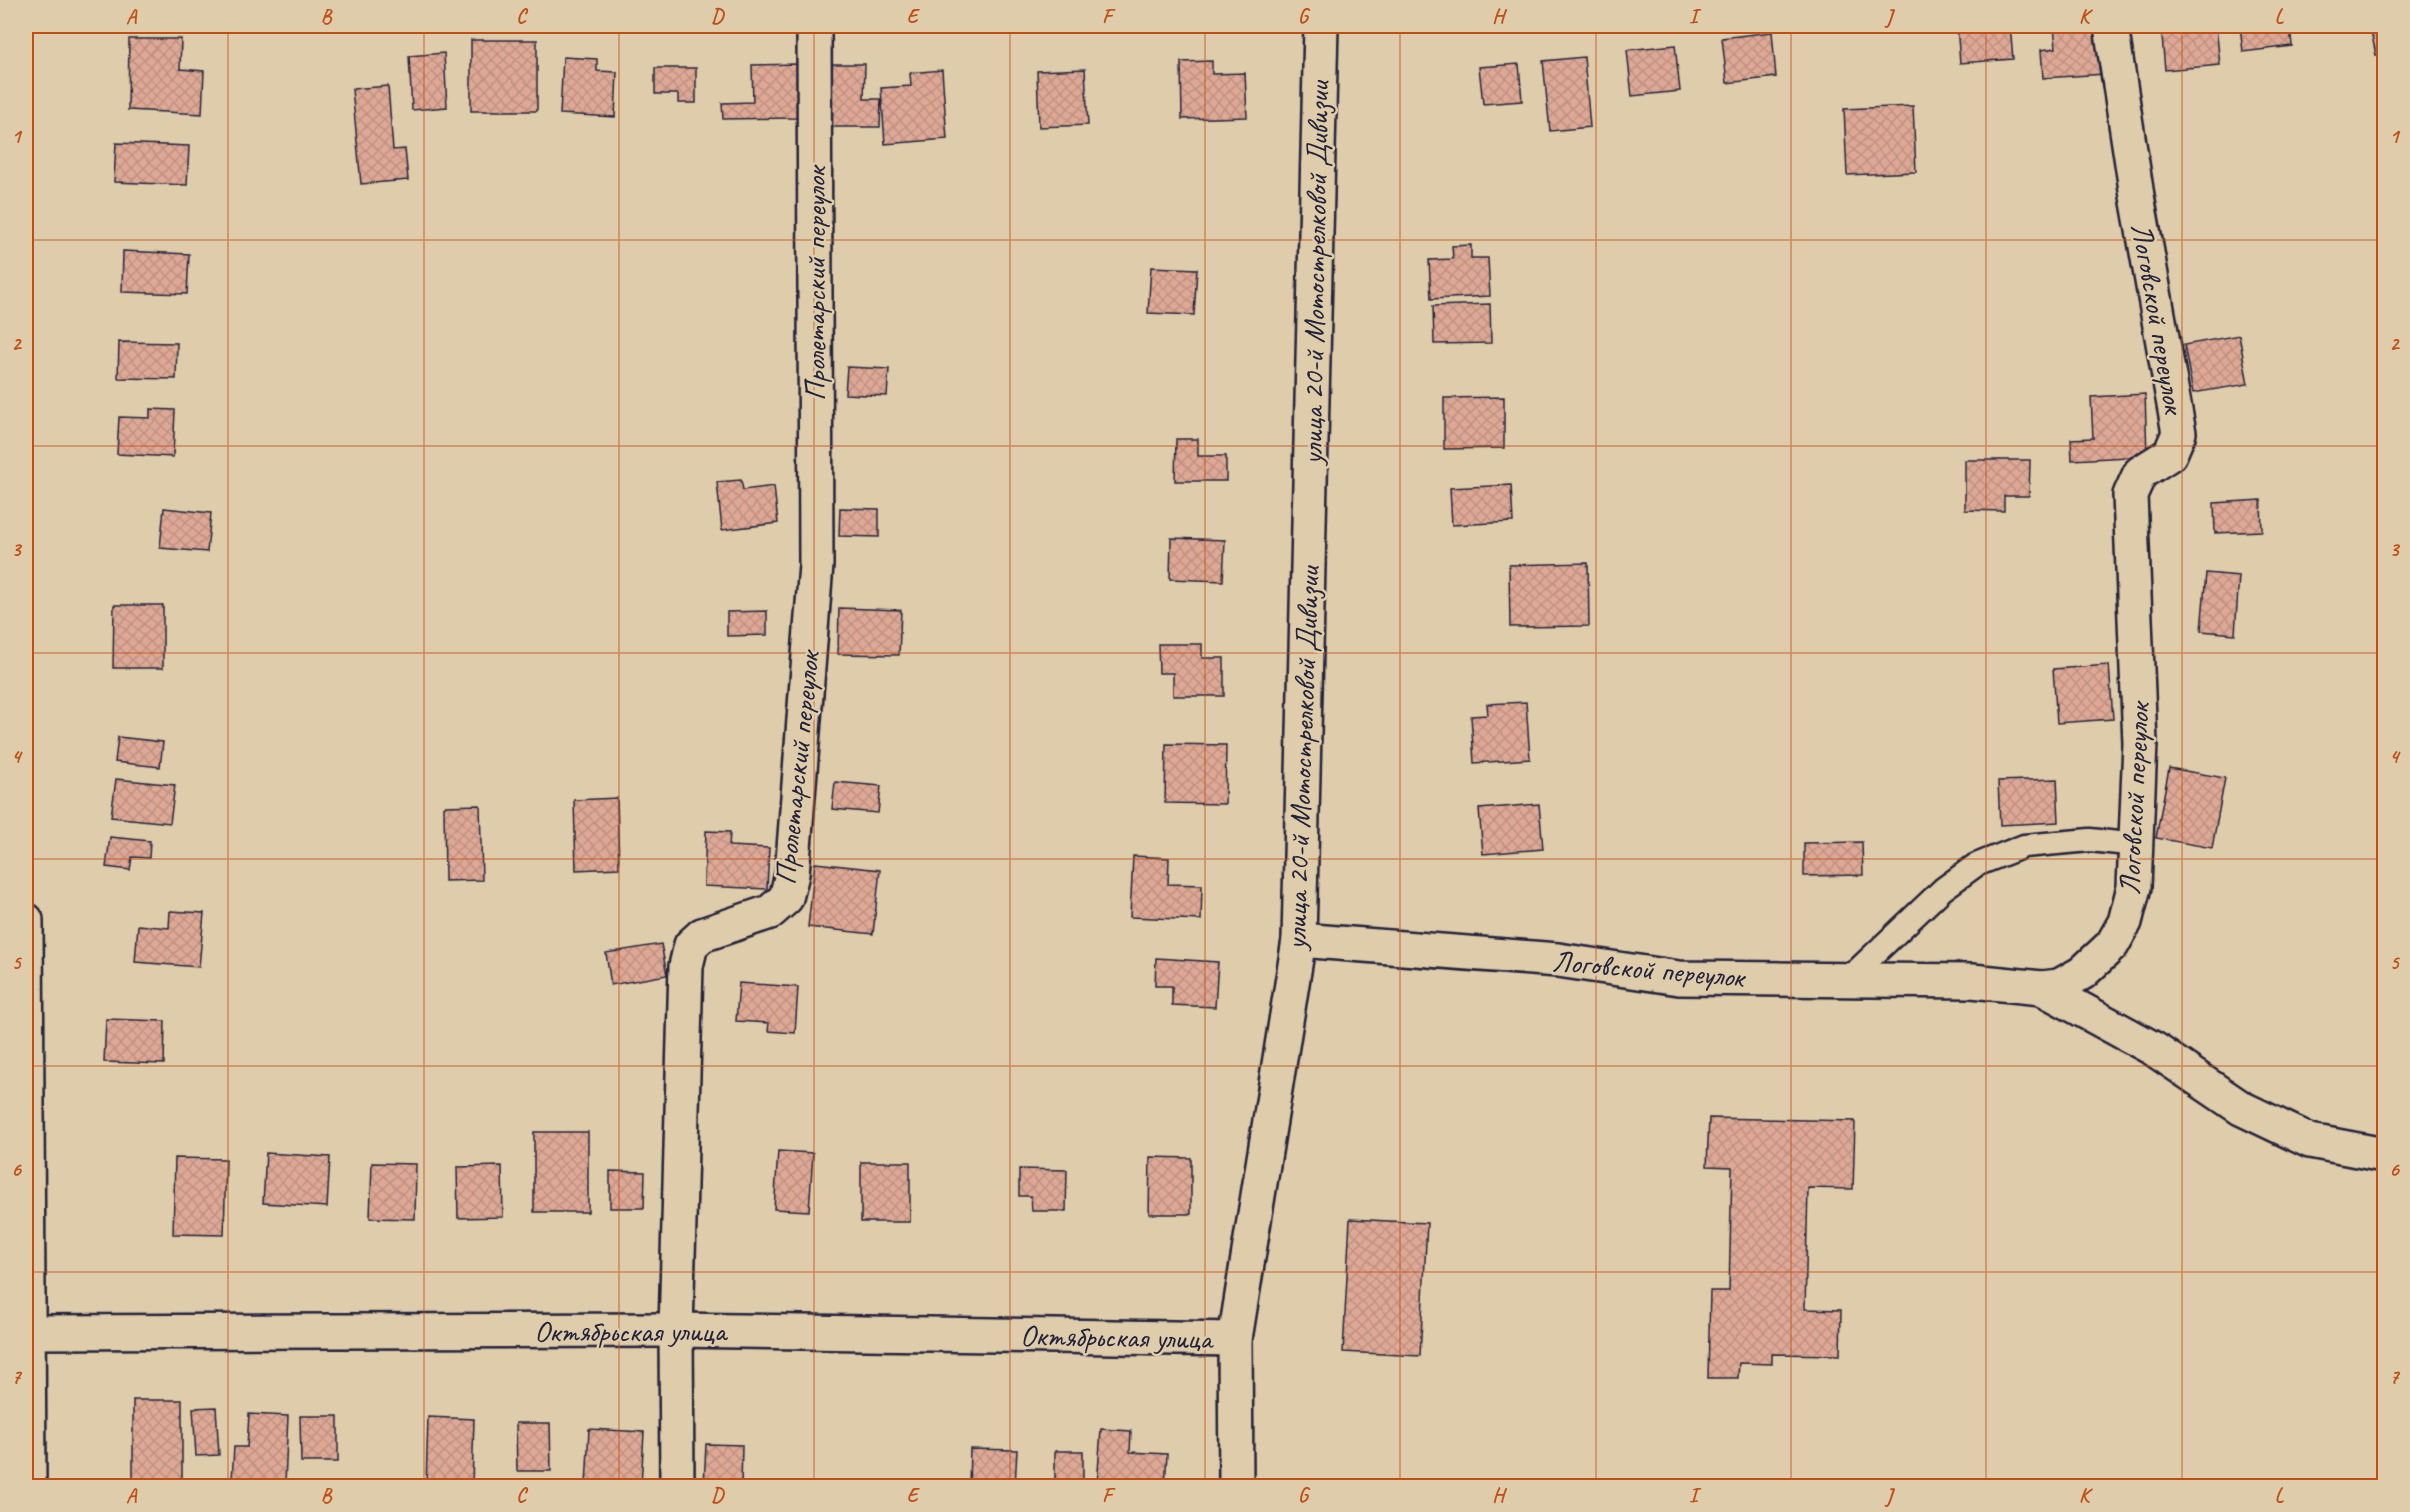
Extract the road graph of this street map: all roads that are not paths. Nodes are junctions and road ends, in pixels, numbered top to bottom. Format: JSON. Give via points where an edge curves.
{"nodes":[{"id":1,"x":814,"y":26,"type":"edge"},
{"id":2,"x":1321,"y":26,"type":"edge"},
{"id":3,"x":2111,"y":26,"type":"edge"},
{"id":4,"x":2137,"y":845,"type":"junction"},
{"id":5,"x":26,"y":920,"type":"edge"},
{"id":6,"x":1299,"y":940,"type":"junction"},
{"id":7,"x":1847,"y":980,"type":"junction"},
{"id":8,"x":2042,"y":988,"type":"junction"},
{"id":9,"x":2385,"y":1155,"type":"edge"},
{"id":10,"x":676,"y":1330,"type":"junction"},
{"id":11,"x":28,"y":1332,"type":"edge"},
{"id":12,"x":1235,"y":1339,"type":"junction"},
{"id":13,"x":29,"y":1486,"type":"edge"},
{"id":14,"x":677,"y":1486,"type":"edge"},
{"id":15,"x":1236,"y":1486,"type":"edge"}],
"edges":[{"from":1,"to":10,"type":"street","name":"Пролетарский переулок","via":[[816,565],[792,874],[786,898],[770,912],[702,935],[691,945],[686,966]]},
{"from":2,"to":6,"type":"street","name":"улица 20-й Мотострелковой Дивизии"},
{"from":3,"to":4,"type":"street","name":"Логовской переулок","via":[[2179,433],[2170,454],[2140,473],[2130,495],[2140,742]]},
{"from":4,"to":7,"type":"lane","via":[[2090,840],[2024,846],[1976,865],[1943,889]]},
{"from":4,"to":8,"type":"street","name":"Логовской переулок","via":[[2126,922],[2112,945],[2082,973],[2059,986]]},
{"from":5,"to":11,"type":"street"},
{"from":6,"to":7,"type":"street","name":"Логовской переулок","via":[[1558,960],[1679,978]]},
{"from":6,"to":12,"type":"street","name":"улица 20-й Мотострелковой Дивизии"},
{"from":7,"to":8,"type":"street","name":"Логовской переулок","via":[[1972,981]]},
{"from":8,"to":9,"type":"street","via":[[2154,1049],[2241,1108],[2310,1141]]},
{"from":10,"to":11,"type":"street","name":"Октябрьская улица"},
{"from":10,"to":12,"type":"street","name":"Октябрьская улица"},
{"from":10,"to":14,"type":"street","name":"Пролетарский переулок"},
{"from":11,"to":13,"type":"street"},
{"from":12,"to":15,"type":"street","name":"улица 20-й Мотострелковой Дивизии"}]}
